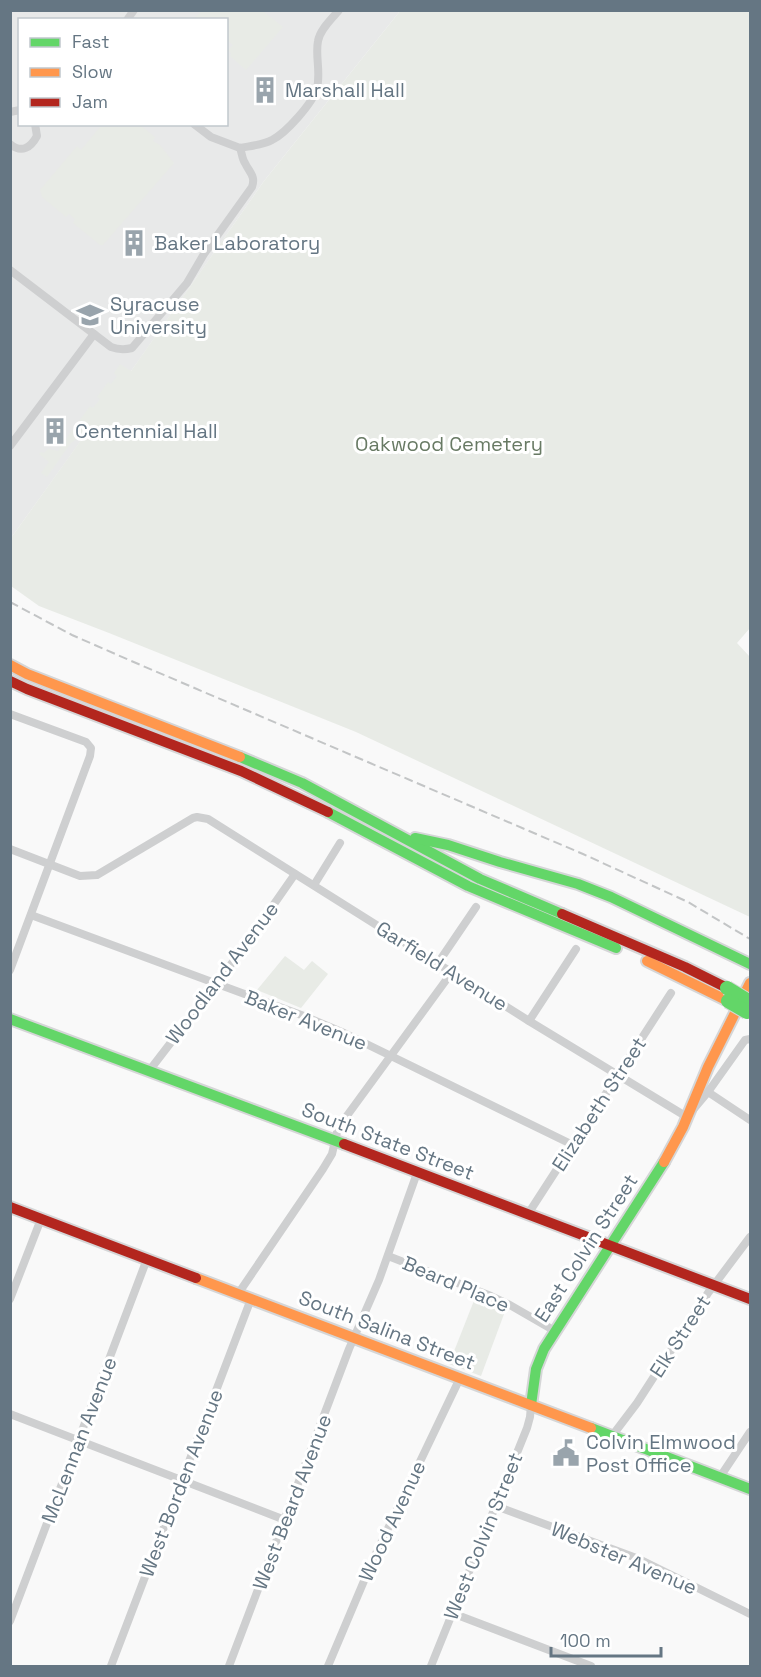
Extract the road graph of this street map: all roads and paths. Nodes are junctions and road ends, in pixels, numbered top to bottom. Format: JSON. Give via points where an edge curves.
{"nodes":[{"id":1,"x":339,"y":10,"type":"edge"},
{"id":2,"x":35,"y":126,"type":"edge"},
{"id":3,"x":197,"y":126,"type":"edge"},
{"id":4,"x":10,"y":144,"type":"edge"},
{"id":5,"x":240,"y":148,"type":"junction"},
{"id":6,"x":10,"y":270,"type":"edge"},
{"id":7,"x":93,"y":334,"type":"junction"},
{"id":8,"x":10,"y":446,"type":"edge"},
{"id":9,"x":10,"y":665,"type":"edge"},
{"id":10,"x":10,"y":681,"type":"edge"},
{"id":11,"x":10,"y":714,"type":"edge"},
{"id":12,"x":395,"y":834,"type":"junction"},
{"id":13,"x":340,"y":843,"type":"dead end"},
{"id":14,"x":10,"y":849,"type":"edge"},
{"id":15,"x":50,"y":864,"type":"junction"},
{"id":16,"x":295,"y":874,"type":"junction"},
{"id":17,"x":314,"y":885,"type":"junction"},
{"id":18,"x":476,"y":907,"type":"dead end"},
{"id":19,"x":31,"y":915,"type":"junction"},
{"id":20,"x":576,"y":949,"type":"dead end"},
{"id":21,"x":438,"y":963,"type":"junction"},
{"id":22,"x":750,"y":964,"type":"edge"},
{"id":23,"x":10,"y":970,"type":"edge"},
{"id":24,"x":452,"y":972,"type":"junction"},
{"id":25,"x":750,"y":983,"type":"edge"},
{"id":26,"x":216,"y":984,"type":"junction"},
{"id":27,"x":671,"y":993,"type":"dead end"},
{"id":28,"x":727,"y":995,"type":"junction"},
{"id":29,"x":749,"y":1010,"type":"edge"},
{"id":30,"x":10,"y":1019,"type":"edge"},
{"id":31,"x":530,"y":1021,"type":"junction"},
{"id":32,"x":750,"y":1039,"type":"edge"},
{"id":33,"x":392,"y":1057,"type":"junction"},
{"id":34,"x":708,"y":1067,"type":"junction"},
{"id":35,"x":149,"y":1071,"type":"junction"},
{"id":36,"x":618,"y":1075,"type":"junction"},
{"id":37,"x":721,"y":1075,"type":"junction"},
{"id":38,"x":708,"y":1092,"type":"junction"},
{"id":39,"x":687,"y":1117,"type":"junction"},
{"id":40,"x":750,"y":1120,"type":"edge"},
{"id":41,"x":334,"y":1142,"type":"junction"},
{"id":42,"x":573,"y":1145,"type":"junction"},
{"id":43,"x":417,"y":1173,"type":"junction"},
{"id":44,"x":10,"y":1207,"type":"edge"},
{"id":45,"x":528,"y":1214,"type":"junction"},
{"id":46,"x":41,"y":1219,"type":"junction"},
{"id":47,"x":750,"y":1237,"type":"edge"},
{"id":48,"x":611,"y":1245,"type":"junction"},
{"id":49,"x":388,"y":1256,"type":"junction"},
{"id":50,"x":147,"y":1259,"type":"junction"},
{"id":51,"x":713,"y":1286,"type":"junction"},
{"id":52,"x":244,"y":1296,"type":"junction"},
{"id":53,"x":10,"y":1299,"type":"edge"},
{"id":54,"x":750,"y":1299,"type":"edge"},
{"id":55,"x":555,"y":1331,"type":"junction"},
{"id":56,"x":354,"y":1338,"type":"junction"},
{"id":57,"x":460,"y":1378,"type":"junction"},
{"id":58,"x":531,"y":1405,"type":"junction"},
{"id":59,"x":10,"y":1414,"type":"edge"},
{"id":60,"x":750,"y":1432,"type":"edge"},
{"id":61,"x":612,"y":1436,"type":"junction"},
{"id":62,"x":79,"y":1441,"type":"junction"},
{"id":63,"x":720,"y":1477,"type":"junction"},
{"id":64,"x":182,"y":1480,"type":"junction"},
{"id":65,"x":750,"y":1489,"type":"edge"},
{"id":66,"x":496,"y":1506,"type":"junction"},
{"id":67,"x":285,"y":1520,"type":"junction"},
{"id":68,"x":452,"y":1613,"type":"junction"},
{"id":69,"x":750,"y":1614,"type":"edge"},
{"id":70,"x":10,"y":1621,"type":"edge"},
{"id":71,"x":578,"y":1664,"type":"edge"},
{"id":72,"x":111,"y":1666,"type":"edge"},
{"id":73,"x":229,"y":1666,"type":"edge"},
{"id":74,"x":328,"y":1666,"type":"edge"},
{"id":75,"x":430,"y":1666,"type":"edge"},
{"id":76,"x":591,"y":1666,"type":"edge"}],
"edges":[{"from":1,"to":5,"type":"street","via":[[318,41],[319,79],[314,96],[279,136]]},
{"from":2,"to":4,"type":"street","via":[[37,136],[31,146],[24,149]]},
{"from":3,"to":5,"type":"street","via":[[211,137]]},
{"from":5,"to":7,"type":"street","via":[[254,182],[188,283],[132,348],[117,350]]},
{"from":6,"to":7,"type":"street"},
{"from":7,"to":8,"type":"street"},
{"from":9,"to":12,"type":"main road","via":[[302,783]]},
{"from":10,"to":28,"type":"main road","via":[[241,771],[369,832],[468,886]]},
{"from":11,"to":15,"type":"street","via":[[90,746],[90,756]]},
{"from":12,"to":22,"type":"main road","via":[[448,845],[578,884]]},
{"from":12,"to":28,"type":"main road","via":[[480,879],[685,967]]},
{"from":13,"to":17,"type":"street"},
{"from":14,"to":15,"type":"street"},
{"from":15,"to":16,"type":"street","name":"Garfield Avenue","via":[[80,876],[97,875],[197,817],[222,827]]},
{"from":15,"to":19,"type":"street"},
{"from":16,"to":17,"type":"street","name":"Garfield Avenue"},
{"from":16,"to":26,"type":"street","name":"Woodland Avenue"},
{"from":17,"to":21,"type":"street","name":"Garfield Avenue"},
{"from":18,"to":21,"type":"street"},
{"from":19,"to":23,"type":"street"},
{"from":19,"to":26,"type":"street","name":"Baker Avenue"},
{"from":20,"to":31,"type":"street"},
{"from":21,"to":24,"type":"street","name":"Garfield Avenue"},
{"from":24,"to":31,"type":"street","name":"Garfield Avenue"},
{"from":24,"to":33,"type":"street","name":"West Borden Avenue"},
{"from":25,"to":34,"type":"main road","name":"East Colvin Street"},
{"from":26,"to":33,"type":"street","name":"Baker Avenue","via":[[304,1016]]},
{"from":26,"to":35,"type":"street","name":"Woodland Avenue"},
{"from":27,"to":36,"type":"street","name":"Elizabeth Street"},
{"from":28,"to":29,"type":"main road","bridge":true},
{"from":30,"to":35,"type":"main road","name":"South State Street"},
{"from":31,"to":36,"type":"street","name":"Garfield Avenue"},
{"from":32,"to":37,"type":"street","name":"East Colvin Street","via":[[745,1040]]},
{"from":33,"to":41,"type":"street","name":"West Borden Avenue","via":[[338,1128]]},
{"from":33,"to":42,"type":"street","name":"Baker Avenue"},
{"from":34,"to":37,"type":"street"},
{"from":34,"to":39,"type":"main road","name":"East Colvin Street"},
{"from":35,"to":41,"type":"main road","name":"South State Street"},
{"from":36,"to":39,"type":"street","name":"Garfield Avenue"},
{"from":36,"to":42,"type":"street","name":"Elizabeth Street"},
{"from":37,"to":38,"type":"street","name":"East Colvin Street"},
{"from":38,"to":39,"type":"street","name":"East Colvin Street"},
{"from":38,"to":40,"type":"street"},
{"from":39,"to":48,"type":"main road","name":"East Colvin Street","via":[[667,1157]]},
{"from":41,"to":43,"type":"main road","name":"South State Street"},
{"from":41,"to":52,"type":"street","name":"West Borden Avenue","via":[[332,1154]]},
{"from":42,"to":45,"type":"street","name":"Elizabeth Street"},
{"from":43,"to":45,"type":"main road","name":"South State Street"},
{"from":43,"to":49,"type":"street","name":"West Beard Avenue"},
{"from":44,"to":46,"type":"main road","name":"South Salina Street"},
{"from":45,"to":48,"type":"main road","name":"South State Street"},
{"from":46,"to":50,"type":"main road","name":"South Salina Street"},
{"from":46,"to":53,"type":"street"},
{"from":47,"to":51,"type":"street","name":"Elk Street"},
{"from":48,"to":51,"type":"main road","name":"South State Street"},
{"from":48,"to":55,"type":"main road","name":"East Colvin Street"},
{"from":49,"to":55,"type":"street","name":"Beard Place","via":[[498,1299]]},
{"from":49,"to":56,"type":"street","name":"West Beard Avenue"},
{"from":50,"to":52,"type":"main road","name":"South Salina Street"},
{"from":50,"to":62,"type":"street","name":"McLennan Avenue"},
{"from":51,"to":54,"type":"main road","name":"South State Street"},
{"from":51,"to":61,"type":"street","name":"Elk Street"},
{"from":52,"to":56,"type":"main road","name":"South Salina Street"},
{"from":52,"to":64,"type":"street","name":"West Borden Avenue"},
{"from":55,"to":58,"type":"main road","name":"East Colvin Street","via":[[536,1369]]},
{"from":56,"to":57,"type":"main road","name":"South Salina Street"},
{"from":56,"to":67,"type":"street","name":"West Beard Avenue"},
{"from":57,"to":58,"type":"main road","name":"South Salina Street"},
{"from":57,"to":74,"type":"street","name":"Wood Avenue"},
{"from":58,"to":61,"type":"main road","name":"South Salina Street"},
{"from":58,"to":66,"type":"street","name":"West Colvin Street","via":[[527,1428]]},
{"from":59,"to":62,"type":"street"},
{"from":60,"to":63,"type":"street"},
{"from":61,"to":63,"type":"main road","name":"South Salina Street"},
{"from":62,"to":64,"type":"street"},
{"from":62,"to":70,"type":"street","name":"McLennan Avenue"},
{"from":63,"to":65,"type":"main road","name":"South Salina Street"},
{"from":64,"to":67,"type":"street"},
{"from":64,"to":72,"type":"street","name":"West Borden Avenue"},
{"from":66,"to":68,"type":"street","name":"West Colvin Street"},
{"from":66,"to":69,"type":"street","name":"Webster Avenue","via":[[639,1559]]},
{"from":67,"to":73,"type":"street","name":"West Beard Avenue"},
{"from":68,"to":71,"type":"street"},
{"from":68,"to":75,"type":"street","name":"West Colvin Street"},
{"from":71,"to":76,"type":"street"}]}
